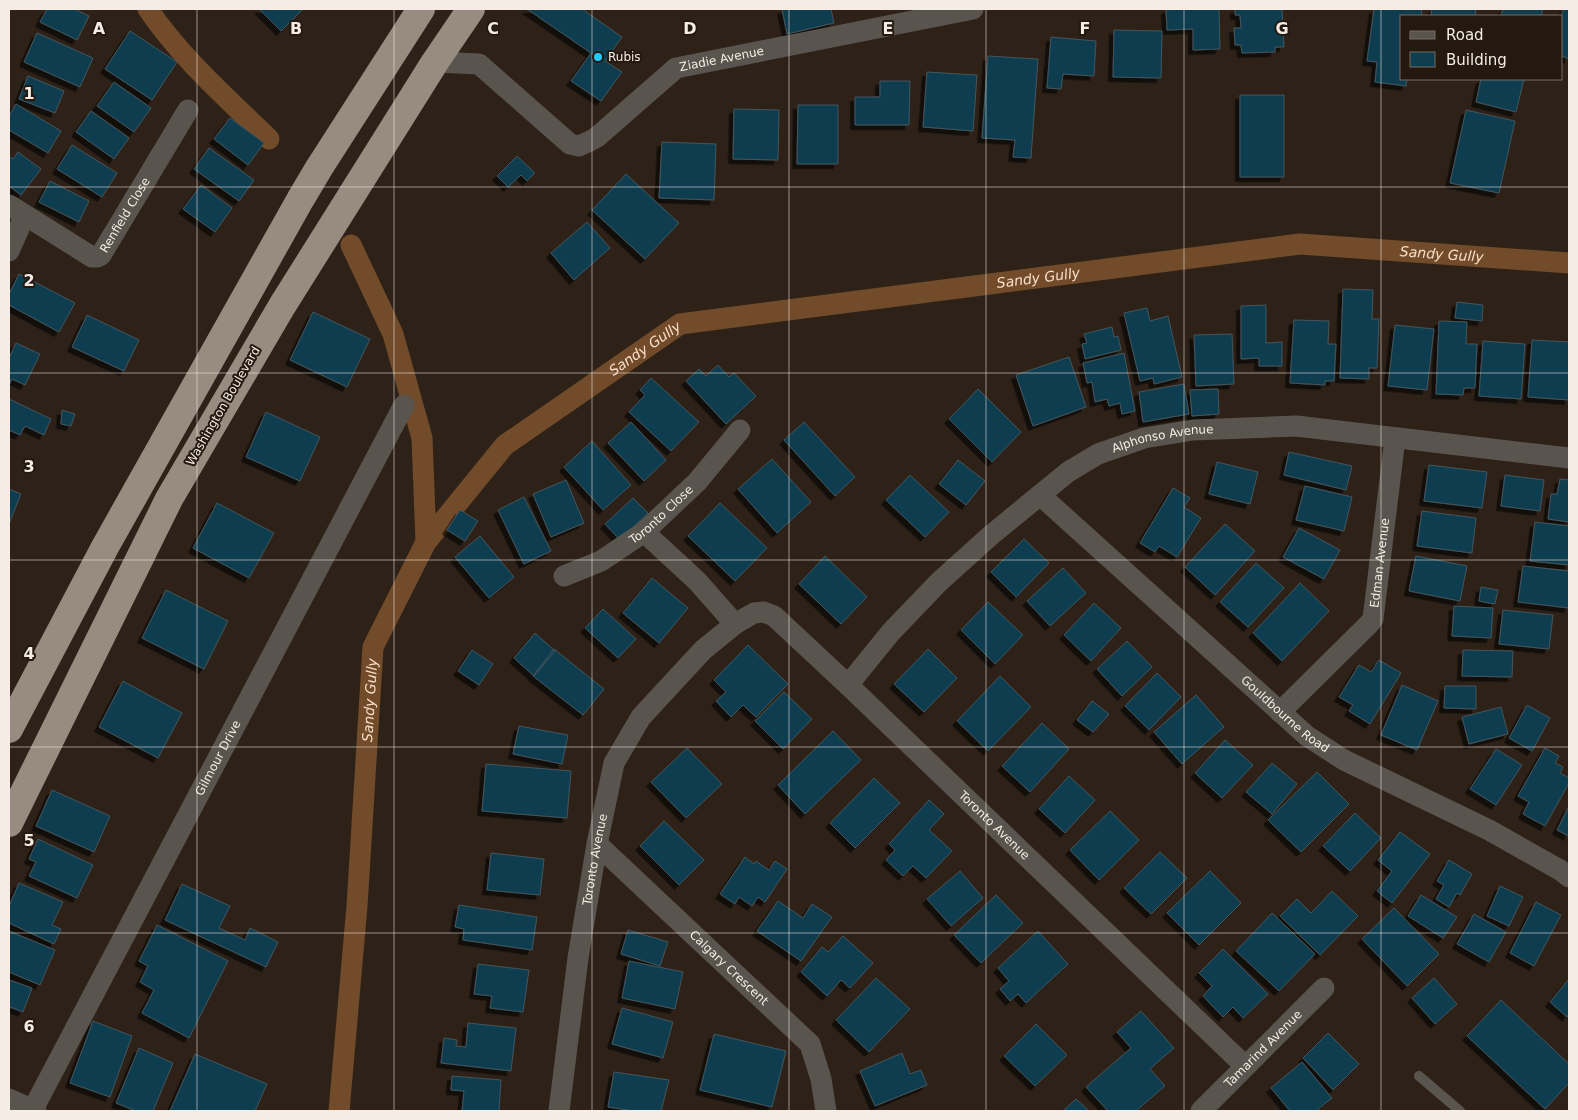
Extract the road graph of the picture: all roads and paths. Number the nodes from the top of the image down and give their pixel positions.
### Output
1 (422, 9) edge
2 (471, 9) edge
3 (973, 9) edge
4 (435, 62) junction
5 (188, 110) dead end
6 (17, 210) edge
7 (9, 250) edge
8 (404, 404) dead end
9 (740, 430) dead end
10 (1395, 438) junction
11 (1569, 458) edge
12 (1040, 495) junction
13 (644, 532) junction
14 (564, 576) dead end
15 (735, 624) junction
16 (848, 685) junction
17 (1280, 712) junction
18 (9, 729) edge
19 (9, 823) edge
20 (597, 844) junction
21 (1569, 877) edge
22 (1324, 988) dead end
23 (1245, 1066) junction
24 (1419, 1076) dead end
25 (9, 1099) edge
26 (33, 1111) edge
27 (559, 1111) edge
28 (826, 1111) edge
29 (1201, 1111) edge
30 (1460, 1111) edge

1 - 18 highway
2 - 4 highway, Washington Boulevard
3 - 4 street, Ziadie Avenue
4 - 19 highway, Washington Boulevard
5 - 6 street, Renfield Close
6 - 7 street
8 - 26 street, Gilmour Drive
9 - 13 street, Toronto Close
10 - 11 street, Alphonso Avenue
10 - 12 street, Alphonso Avenue
10 - 17 street, Edman Avenue
12 - 16 street, Alphonso Avenue
12 - 17 street, Gouldbourne Road
13 - 14 street, Toronto Close
13 - 15 street
15 - 16 street, Toronto Avenue
15 - 20 street, Toronto Avenue
16 - 23 street, Toronto Avenue
17 - 21 street, Gouldbourne Road
20 - 27 street, Toronto Avenue
20 - 28 street, Calgary Crescent
22 - 23 street, Tamarind Avenue
23 - 29 street, Tamarind Avenue
24 - 30 lane
25 - 26 street

